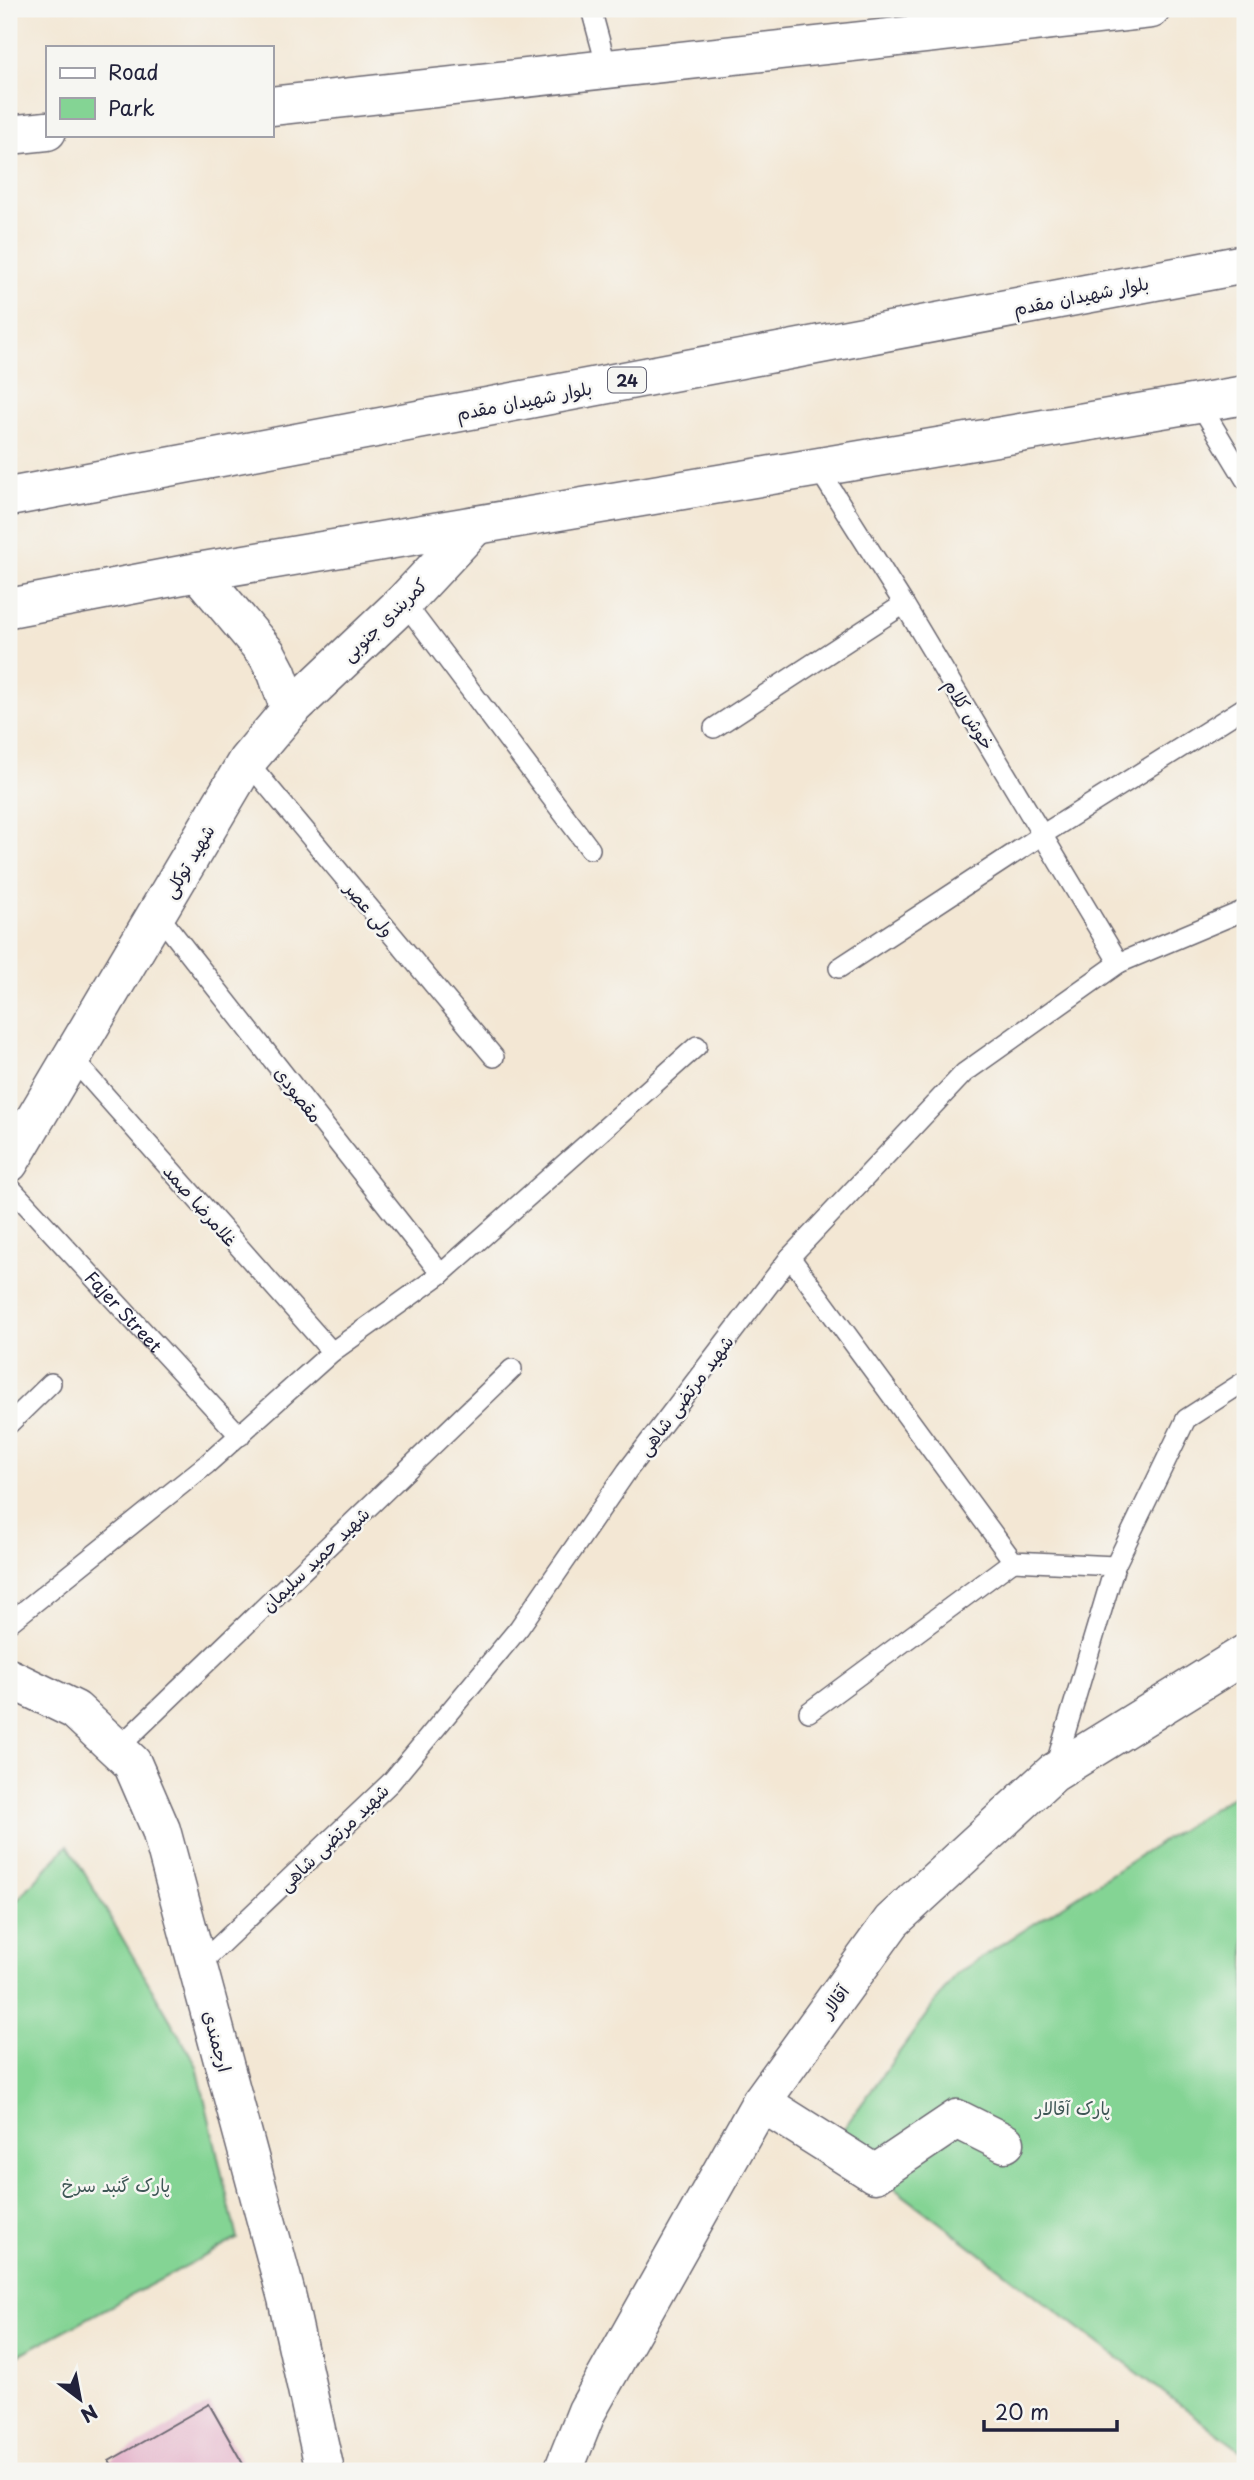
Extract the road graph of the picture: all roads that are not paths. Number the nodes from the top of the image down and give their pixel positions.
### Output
1 (591, 9) edge
2 (1151, 9) edge
3 (1001, 17) edge
4 (607, 68) junction
5 (273, 106) edge
6 (46, 131) edge
7 (9, 135) edge
8 (1245, 264) edge
9 (1245, 395) edge
10 (1199, 403) junction
11 (818, 468) junction
12 (1245, 479) edge
13 (9, 497) edge
14 (476, 525) junction
15 (198, 572) junction
16 (404, 602) junction
17 (904, 604) junction
18 (9, 608) edge
19 (1245, 707) edge
20 (290, 710) junction
21 (715, 728) dead end
22 (247, 761) junction
23 (1042, 835) junction
24 (590, 849) dead end
25 (1245, 910) edge
26 (157, 913) junction
27 (1119, 963) junction
28 (839, 968) dead end
29 (697, 1046) dead end
30 (71, 1057) junction
31 (494, 1057) dead end
32 (9, 1163) edge
33 (9, 1186) edge
34 (790, 1257) junction
35 (442, 1275) junction
36 (332, 1352) junction
37 (512, 1369) dead end
38 (1245, 1381) edge
39 (51, 1383) dead end
40 (9, 1424) edge
41 (240, 1436) junction
42 (1013, 1561) junction
43 (1115, 1566) junction
44 (9, 1623) edge
45 (1245, 1654) edge
46 (9, 1678) edge
47 (809, 1712) dead end
48 (117, 1749) junction
49 (1053, 1773) junction
50 (198, 1966) junction
51 (761, 2102) junction
52 (1004, 2143) dead end
53 (325, 2471) edge
54 (563, 2471) edge

1 - 4 lane
2 - 3 street
3 - 4 street
4 - 5 street
6 - 7 street
8 - 13 street, بلوار شهیدان مقدم / 24
9 - 10 street
10 - 11 street
10 - 12 lane
11 - 14 street
11 - 17 lane, خوش کلام
14 - 15 street
14 - 16 street, کمربندی جنوبی
15 - 18 street
15 - 20 street
16 - 20 street, کمربندی جنوبی
16 - 24 lane
17 - 21 lane
17 - 23 lane, خوش کلام
19 - 23 lane
20 - 22 street, شهید توکلی
22 - 26 street, شهید توکلی
22 - 31 lane, ولی عصر
23 - 27 lane, خوش کلام
23 - 28 lane
25 - 27 lane, شهید مرتضی شاهی
26 - 30 street, شهید توکلی
26 - 35 lane, مقصودی
27 - 34 lane, شهید مرتضی شاهی
29 - 35 lane
30 - 32 street, شهید توکلی
30 - 36 lane, غلامرضا صمد
33 - 41 lane, Fajer Street
34 - 42 lane
34 - 50 lane, شهید مرتضی شاهی
35 - 36 lane
36 - 41 lane
37 - 48 lane, شهید حمید سلیمان
38 - 43 lane
39 - 40 lane
41 - 44 lane
42 - 43 lane
42 - 47 lane
43 - 49 lane
45 - 49 street, آقالار
46 - 48 street, ارجمندی
48 - 50 street, ارجمندی
49 - 51 street, آقالار
50 - 53 street, ارجمندی
51 - 52 street
51 - 54 street, آقالار

